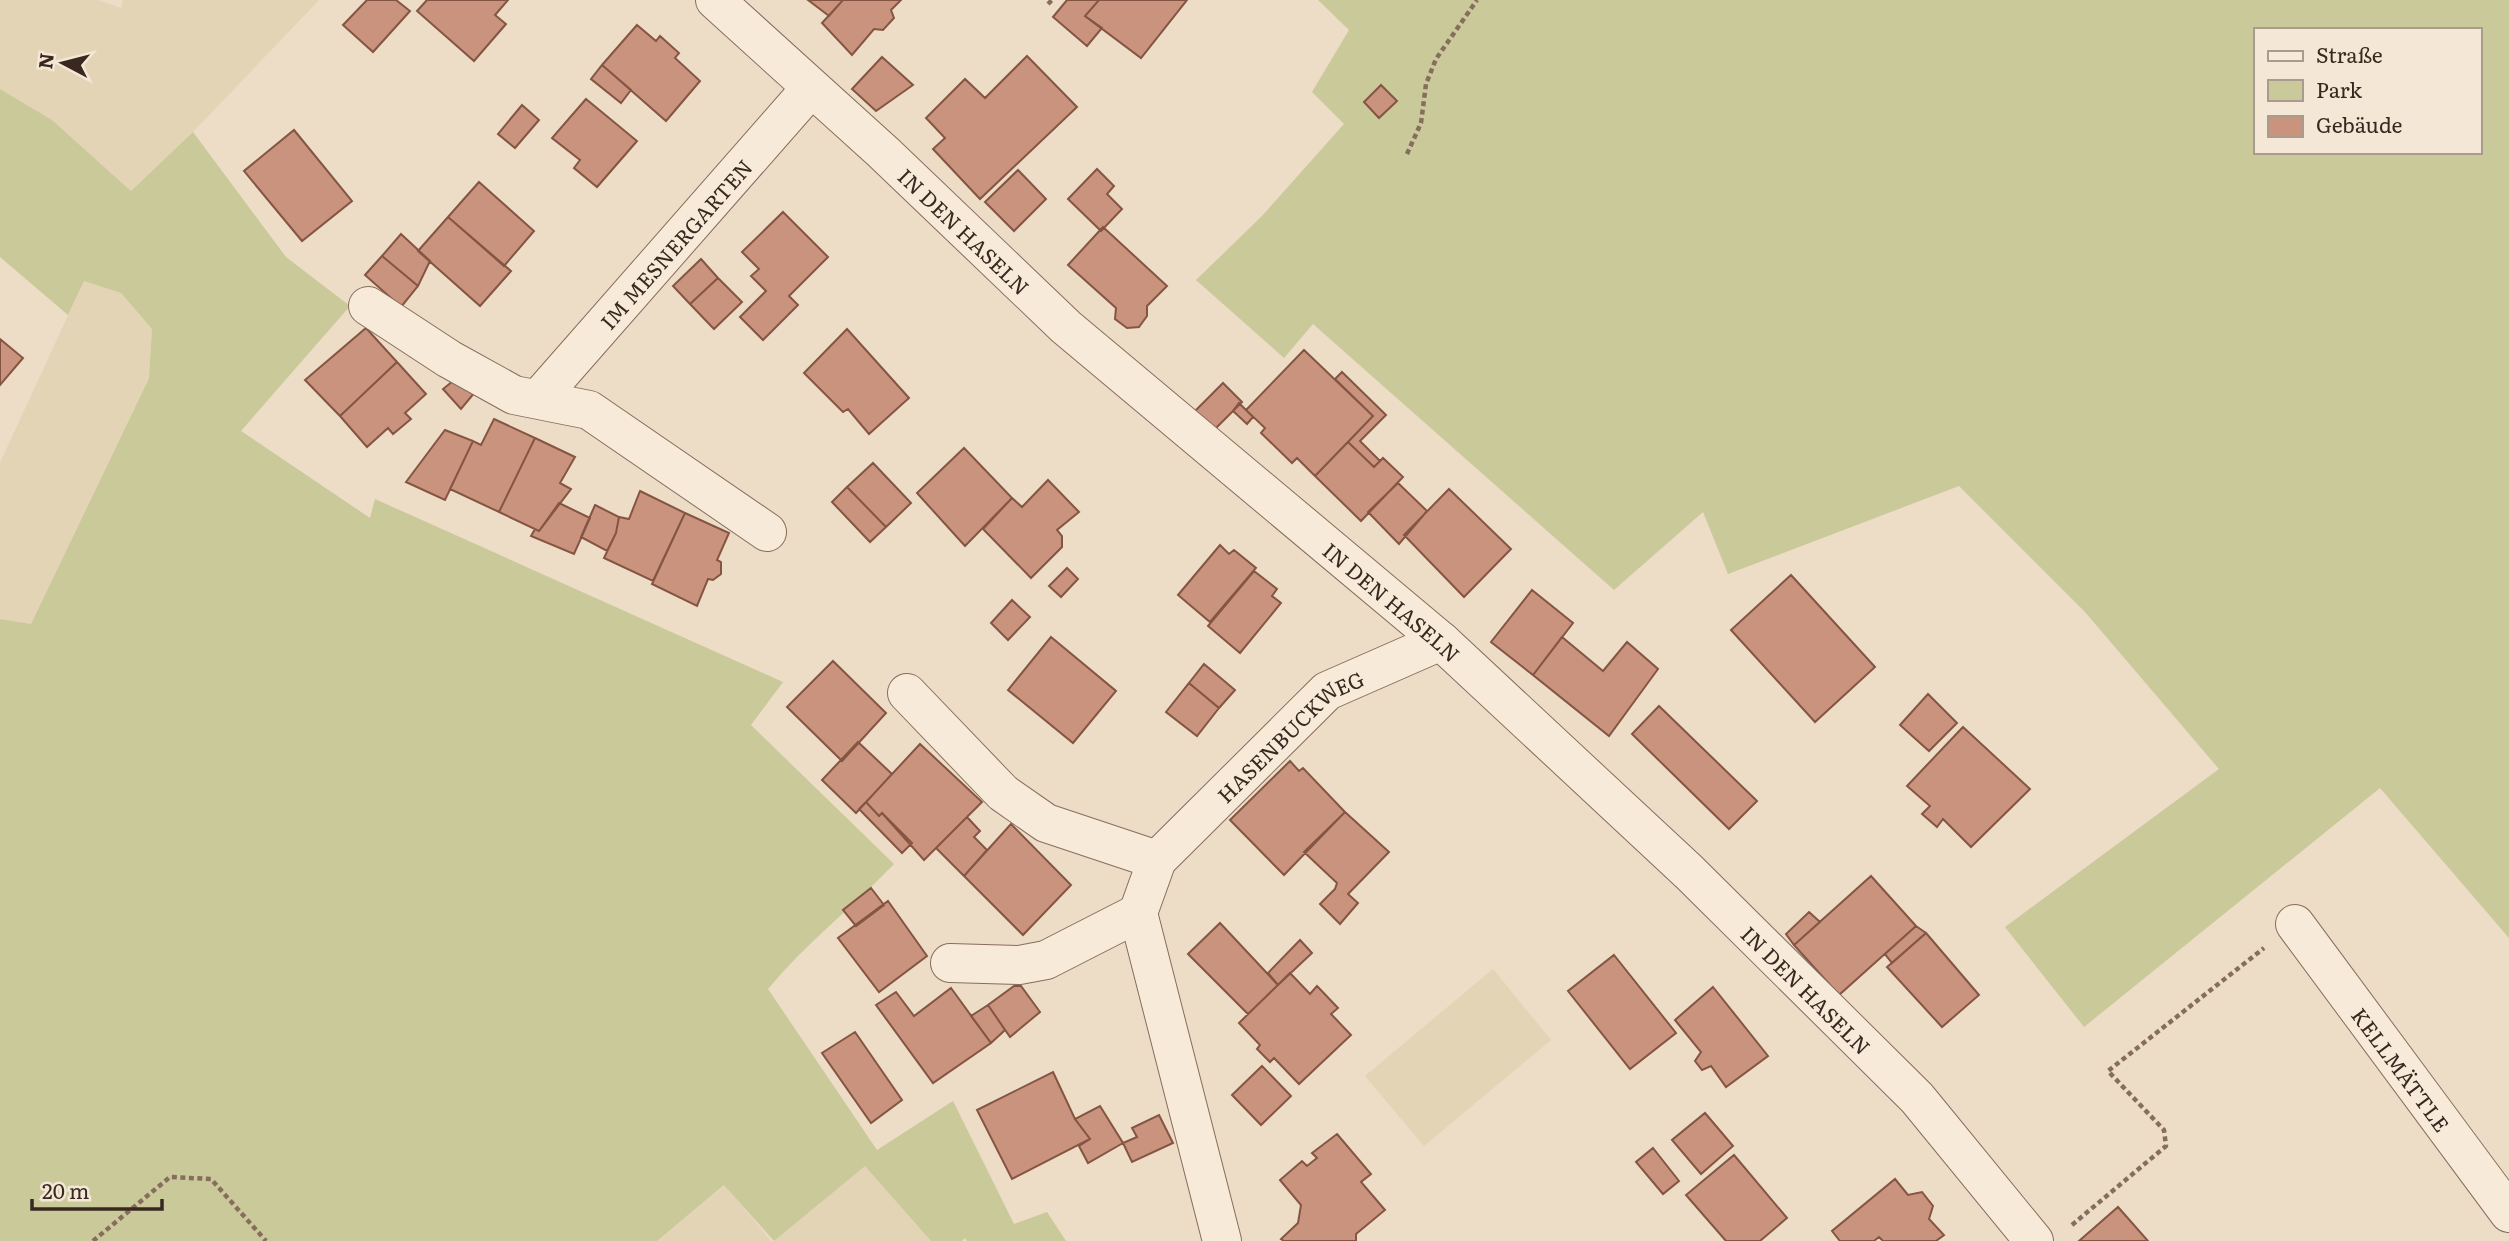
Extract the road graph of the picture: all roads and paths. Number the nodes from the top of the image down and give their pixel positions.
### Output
1 (715, 0) edge
2 (1477, 0) edge
3 (811, 88) junction
4 (1407, 154) dead end
5 (368, 306) dead end
6 (539, 398) junction
7 (767, 532) dead end
8 (1441, 641) junction
9 (907, 693) dead end
10 (1157, 860) junction
11 (1138, 913) junction
12 (2295, 924) joint
13 (950, 962) dead end
14 (2509, 1213) edge
15 (2048, 1237) edge
16 (93, 1241) edge
17 (266, 1241) edge
18 (1222, 1241) edge

1 - 3 street, IN DEN HASELN
2 - 4 path
3 - 6 street, IM MESNERGARTEN
3 - 8 street, IN DEN HASELN
5 - 6 street
6 - 7 street
8 - 10 street, HASENBUCKWEG
8 - 15 street, IN DEN HASELN
9 - 10 street
10 - 11 street, HASENBUCKWEG
11 - 13 street
11 - 18 street
12 - 14 street, KELLMÄTTLE
12 - 15 path
16 - 17 path

